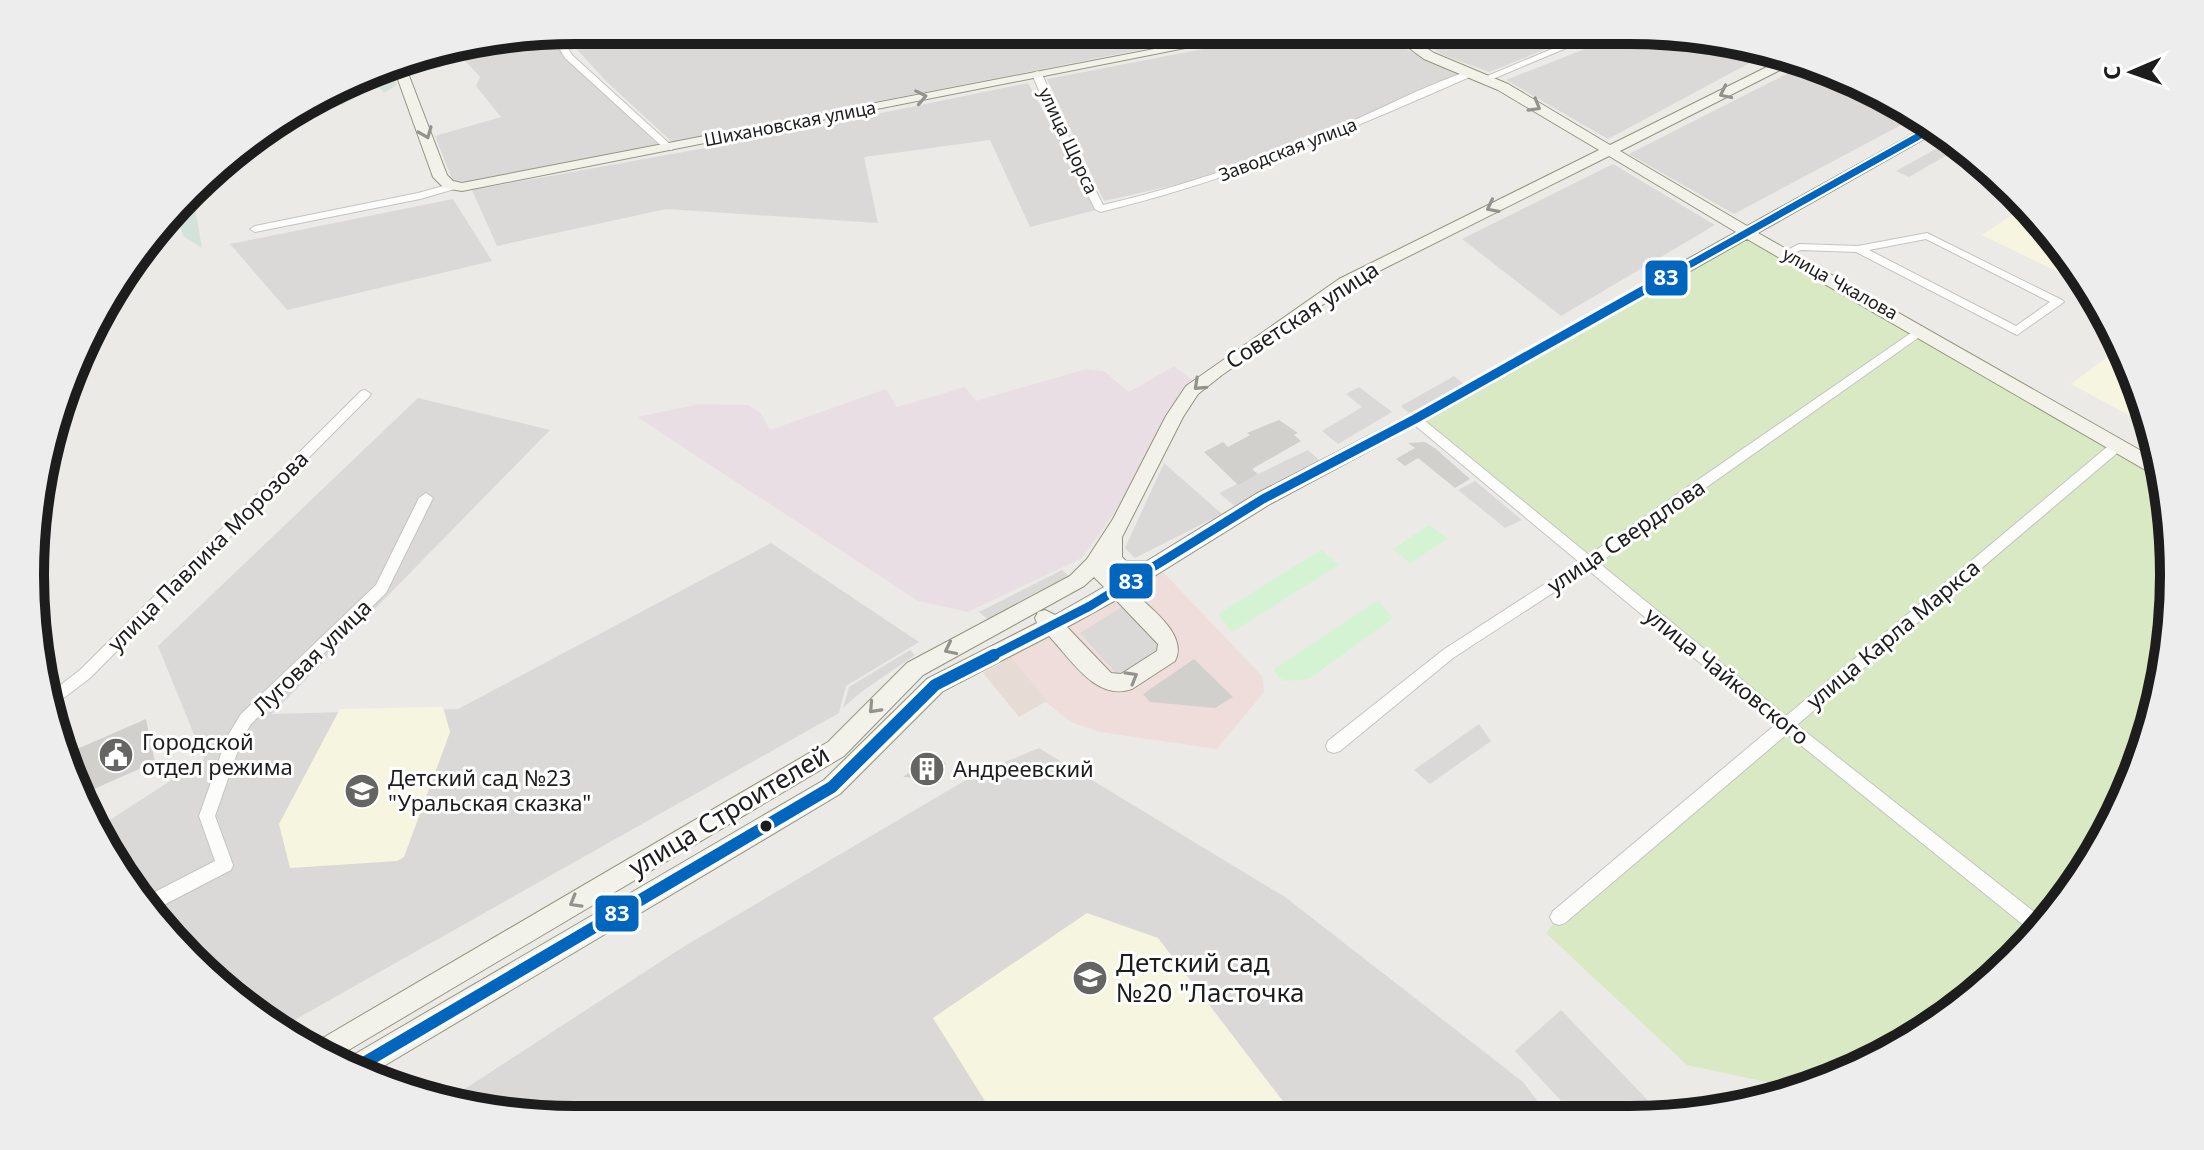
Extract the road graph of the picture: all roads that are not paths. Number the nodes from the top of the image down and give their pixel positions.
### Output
1 (561, 44) edge
2 (1165, 44) edge
3 (1411, 44) edge
4 (1567, 44) edge
5 (1779, 66) edge
6 (402, 73) edge
7 (1037, 74) junction
8 (1478, 76) junction
9 (1924, 133) edge
10 (669, 148) junction
11 (1609, 151) junction
12 (454, 186) junction
13 (1100, 209) joint
14 (255, 229) dead end
15 (1748, 233) junction
16 (1858, 249) junction
17 (1785, 254) junction
18 (1921, 330) junction
19 (365, 394) dead end
20 (1415, 419) junction
21 (2118, 445) junction
22 (2148, 462) edge
23 (426, 498) dead end
24 (1112, 537) junction
25 (1588, 563) junction
26 (1094, 564) junction
27 (1150, 569) junction
28 (1120, 587) junction
29 (1035, 606) junction
30 (1053, 626) junction
31 (987, 631) joint
32 (914, 670) junction
33 (934, 687) junction
34 (58, 695) edge
35 (1785, 724) junction
36 (844, 740) junction
37 (1334, 746) dead end
38 (862, 759) junction
39 (810, 764) junction
40 (827, 790) junction
41 (156, 900) edge
42 (1559, 917) dead end
43 (2032, 921) edge
44 (331, 1046) edge
45 (365, 1063) edge

1 - 10 street
2 - 7 main road, Шихановская улица
3 - 8 main road, улица Чкалова
4 - 8 street, Заводская улица
5 -> 11 main road, Советская улица
6 -> 12 main road
10 -> 7 main road, Шихановская улица
7 - 13 street, улица Щорса
8 -> 11 main road, улица Чкалова
8 - 13 street, Заводская улица
9 - 15 main road, улица Строителей
10 - 12 main road, Шихановская улица
11 - 15 main road, улица Чкалова
11 -> 24 main road, Советская улица
12 - 14 street
15 - 17 main road, улица Чкалова
15 - 20 main road, улица Строителей
16 - 16 street
16 - 17 street
17 - 18 main road, улица Чкалова
18 - 21 main road, улица Чкалова
18 - 25 street, улица Свердлова
19 - 34 street, улица Павлика Морозова
20 - 25 street, улица Чайковского
20 - 27 main road, улица Строителей
21 - 22 main road, улица Чкалова
21 - 35 street, улица Карла Маркса
23 - 41 street, Луговая улица
24 - 26 main road, Советская улица
24 - 27 main road
25 - 35 street, улица Чайковского
25 - 37 street, улица Свердлова
26 - 28 main road
26 - 29 main road, Советская улица
27 - 28 main road, улица Строителей
28 - 30 main road, улица Строителей
30 -> 28 main road
29 - 30 main road
29 - 31 main road, Советская улица
30 - 33 main road, улица Строителей
31 -> 32 main road, улица Строителей
32 - 33 main road
32 -> 36 main road, улица Строителей
33 - 38 main road, улица Строителей
35 - 42 street, улица Карла Маркса
35 - 43 street, улица Чайковского
36 - 38 main road
36 - 39 main road, улица Строителей
38 - 40 main road, улица Строителей
39 - 40 main road
39 -> 44 main road, улица Строителей
40 - 45 main road, улица Строителей

